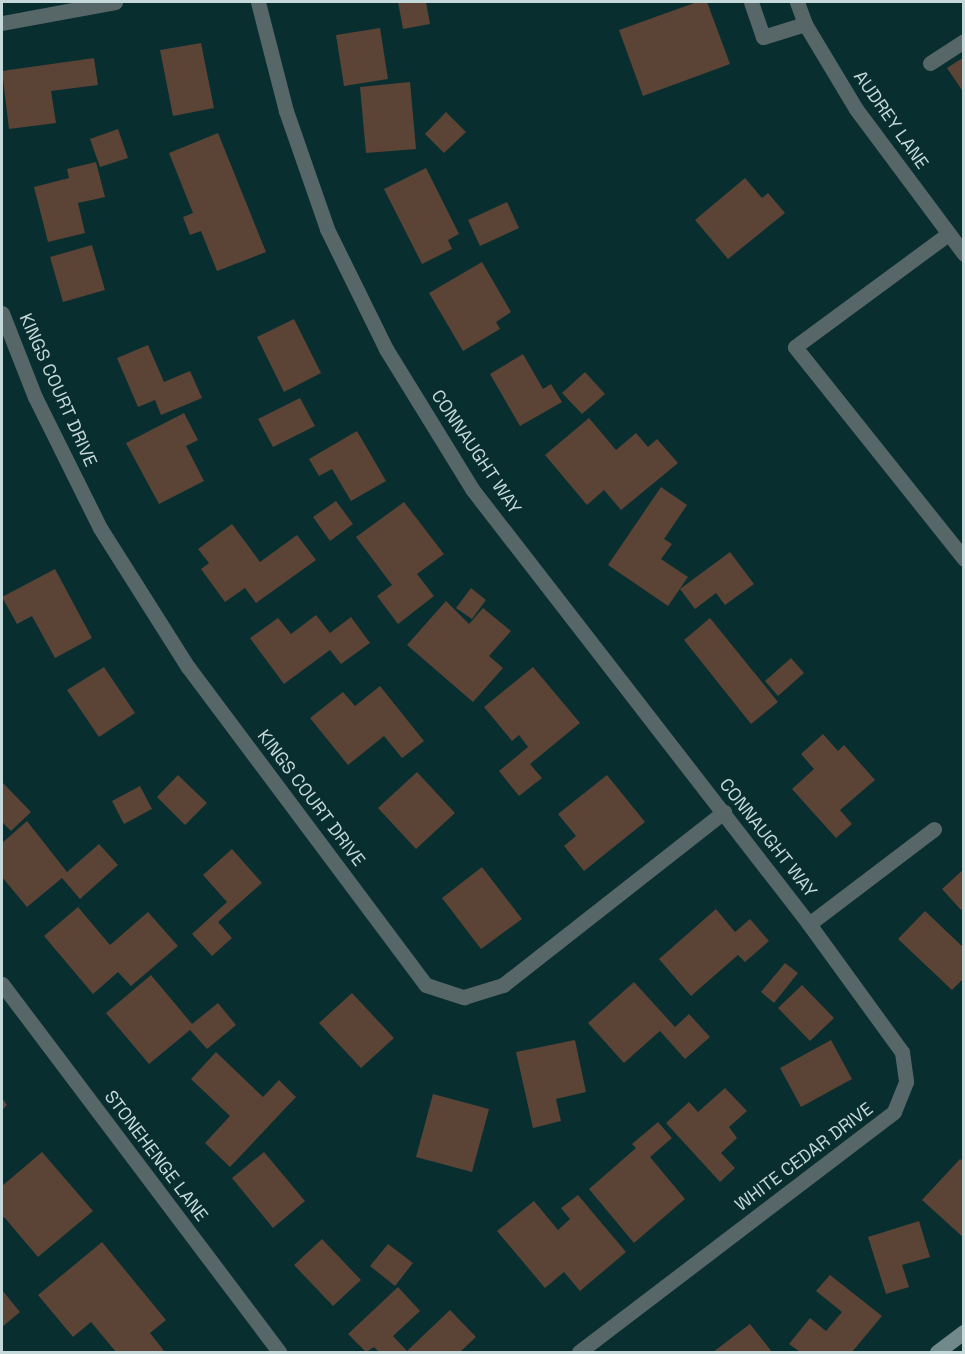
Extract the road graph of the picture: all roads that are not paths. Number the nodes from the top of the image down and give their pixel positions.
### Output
1 (115, 2) edge
2 (258, 2) edge
3 (751, 2) edge
4 (797, 2) edge
5 (2, 23) edge
6 (805, 24) junction
7 (963, 40) edge
8 (930, 63) dead end
9 (948, 234) junction
10 (963, 254) edge
11 (2, 313) edge
12 (963, 559) edge
13 (724, 812) junction
14 (934, 830) dead end
15 (809, 924) junction
16 (2, 984) edge
17 (963, 1332) edge
18 (279, 1353) edge
19 (579, 1353) edge
20 (937, 1353) edge

1 - 5 street
2 - 13 street, CONNAUGHT WAY
3 - 6 street
4 - 6 street, AUDREY LANE
6 - 9 street, AUDREY LANE
7 - 8 street
9 - 10 street, AUDREY LANE
9 - 12 street
11 - 13 street, KINGS COURT DRIVE
13 - 15 street, CONNAUGHT WAY
14 - 15 street
15 - 19 street, WHITE CEDAR DRIVE
16 - 18 street, STONEHENGE LANE
17 - 20 main road

